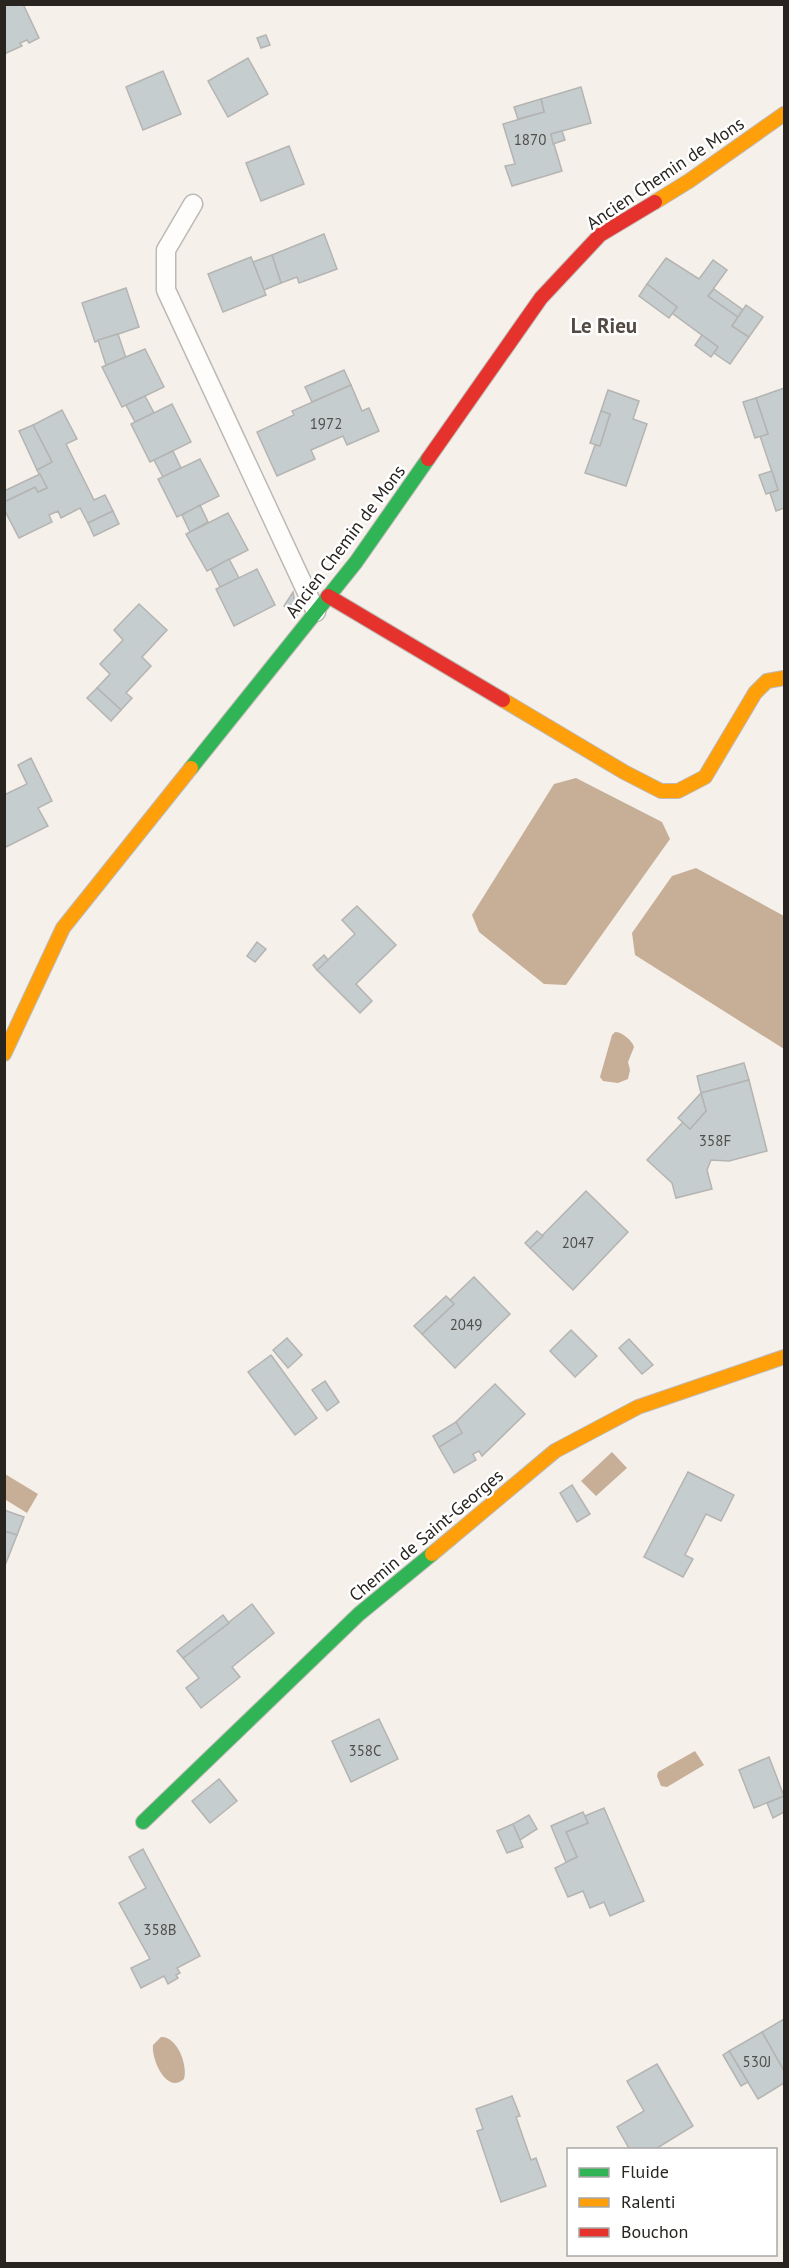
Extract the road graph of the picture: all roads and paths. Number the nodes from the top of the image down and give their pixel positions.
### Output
1 (784, 114) edge
2 (193, 204) dead end
3 (328, 596) junction
4 (316, 612) junction
5 (784, 678) edge
6 (4, 1054) edge
7 (784, 1357) edge
8 (143, 1822) dead end

1 - 3 street, Ancien Chemin de Mons
2 - 4 lane
3 - 4 street, Ancien Chemin de Mons
3 - 5 street
4 - 6 street, Ancien Chemin de Mons
7 - 8 street, Chemin de Saint-Georges

